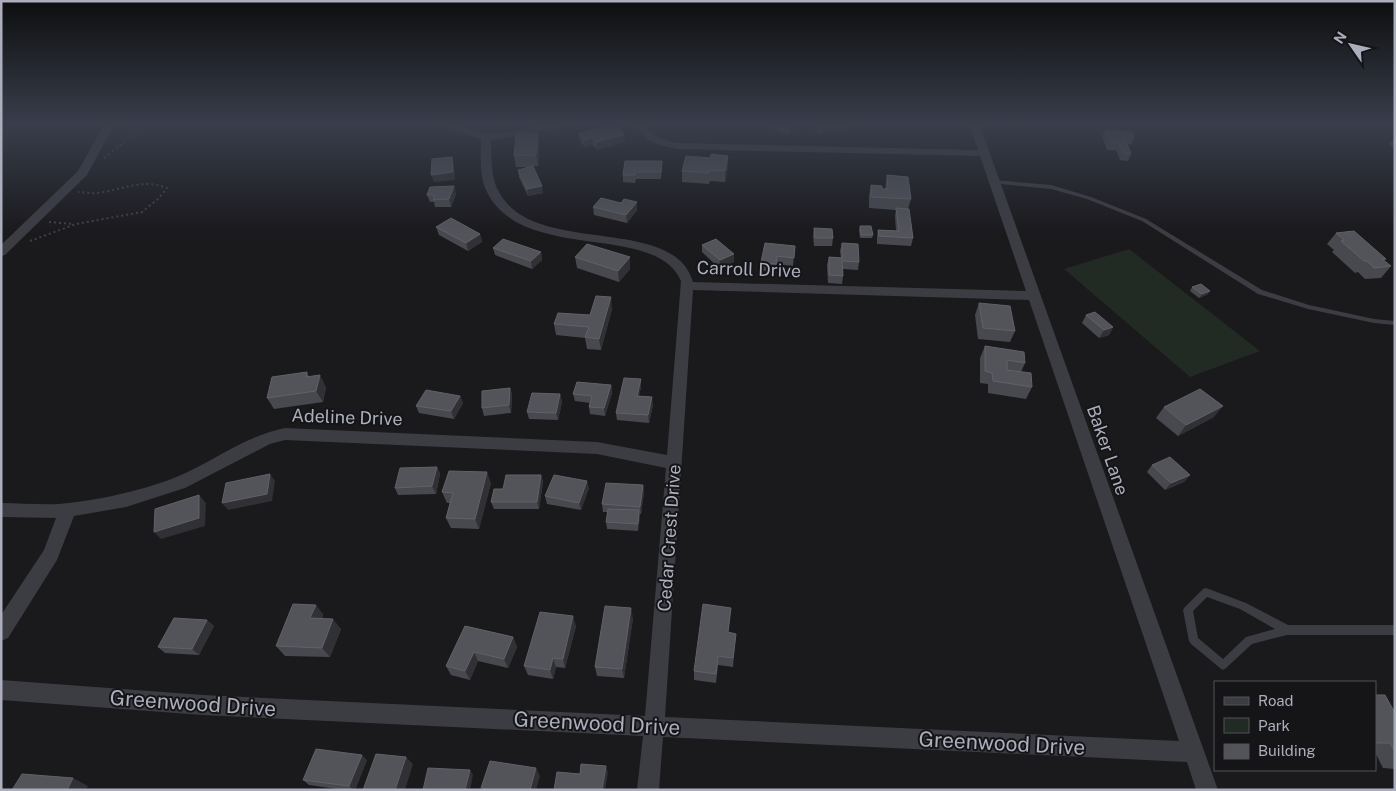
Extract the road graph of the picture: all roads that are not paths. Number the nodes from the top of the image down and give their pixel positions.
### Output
1 (90, 160) edge
2 (489, 160) edge
3 (986, 160) edge
4 (994, 182) junction
5 (1, 252) edge
6 (687, 286) junction
7 (1034, 296) junction
8 (1395, 323) edge
9 (674, 463) junction
10 (1, 510) edge
11 (68, 510) junction
12 (1287, 630) junction
13 (1395, 630) edge
14 (1, 632) edge
15 (1, 690) edge
16 (654, 726) junction
17 (1194, 752) junction
18 (648, 790) edge
19 (1207, 790) edge

1 - 5 street
2 - 6 street, Carroll Drive
3 - 4 street, Baker Lane
4 - 7 street, Baker Lane
4 - 8 lane
6 - 7 street, Carroll Drive
6 - 9 street, Cedar Crest Drive
7 - 17 street, Baker Lane
9 - 11 street, Adeline Drive
9 - 16 street, Cedar Crest Drive
10 - 11 street, Adeline Drive
11 - 14 street
12 - 12 lane
12 - 13 lane
15 - 16 street, Greenwood Drive
16 - 17 street, Greenwood Drive
16 - 18 street, Cedar Crest Drive
17 - 19 street, Baker Lane

